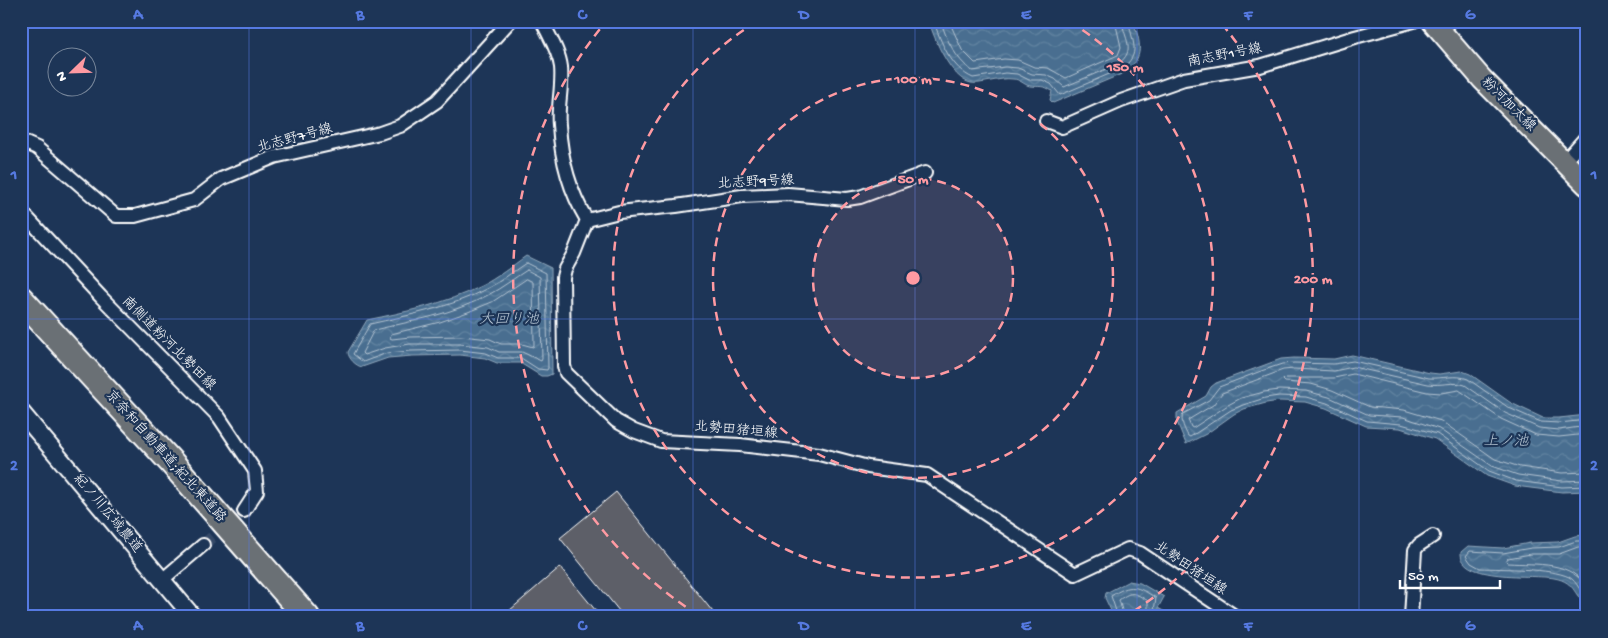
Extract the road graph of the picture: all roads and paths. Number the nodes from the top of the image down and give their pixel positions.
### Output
1 (510, 21) edge
2 (542, 21) edge
3 (1414, 21) edge
4 (1432, 21) edge
5 (1046, 121) dead end
6 (1587, 136) edge
7 (21, 142) edge
8 (1564, 162) junction
9 (925, 173) dead end
10 (1587, 185) edge
11 (21, 211) edge
12 (587, 220) junction
13 (21, 299) edge
14 (21, 412) edge
15 (244, 511) tunnel mouth
16 (1433, 536) dead end
17 (203, 545) tunnel mouth
18 (162, 580) junction
19 (193, 617) edge
20 (307, 617) edge
21 (1236, 617) edge
22 (1412, 617) edge

1 - 7 street, 北志野7号線
2 - 12 street
3 - 5 street, 南志野1号線
4 - 8 main road, 粉河加太線
6 - 8 street
8 - 10 main road, 粉河加太線
9 - 12 street, 北志野9号線
11 - 15 street, 南側道粉河北勢田線
12 - 21 street, 北勢田猪垣線
13 - 20 highway, 京奈和自動車道;紀北東道路
14 - 18 street, 紀ノ川広域農道
16 - 22 street
17 - 18 street
18 - 19 street, 紀ノ川広域農道

